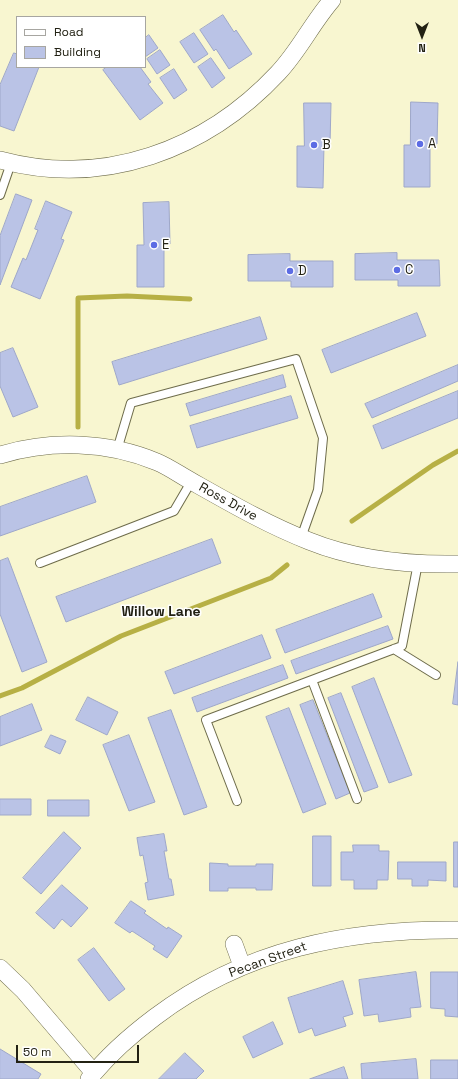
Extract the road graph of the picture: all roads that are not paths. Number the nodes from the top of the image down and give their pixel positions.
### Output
1 (332, 0) edge
2 (6, 161) edge
3 (0, 195) edge
4 (117, 450) junction
5 (0, 456) edge
6 (191, 482) junction
7 (301, 538) junction
8 (40, 563) dead end
9 (418, 563) junction
10 (458, 564) edge
11 (394, 649) junction
12 (436, 675) dead end
13 (312, 680) junction
14 (356, 799) dead end
15 (237, 800) dead end
16 (458, 930) edge
17 (234, 944) dead end
18 (242, 966) junction
19 (0, 968) edge
20 (92, 1076) edge

1 - 2 street
2 - 3 lane
4 - 5 street, Ross Drive
4 - 6 street, Ross Drive
4 - 7 lane
6 - 7 street, Ross Drive
6 - 8 lane
7 - 9 street, Ross Drive
9 - 10 street, Ross Drive
9 - 11 lane
11 - 12 lane
11 - 13 lane
13 - 14 lane
13 - 15 lane
16 - 18 street, Pecan Street
17 - 18 street
18 - 20 street, Pecan Street
19 - 20 street

